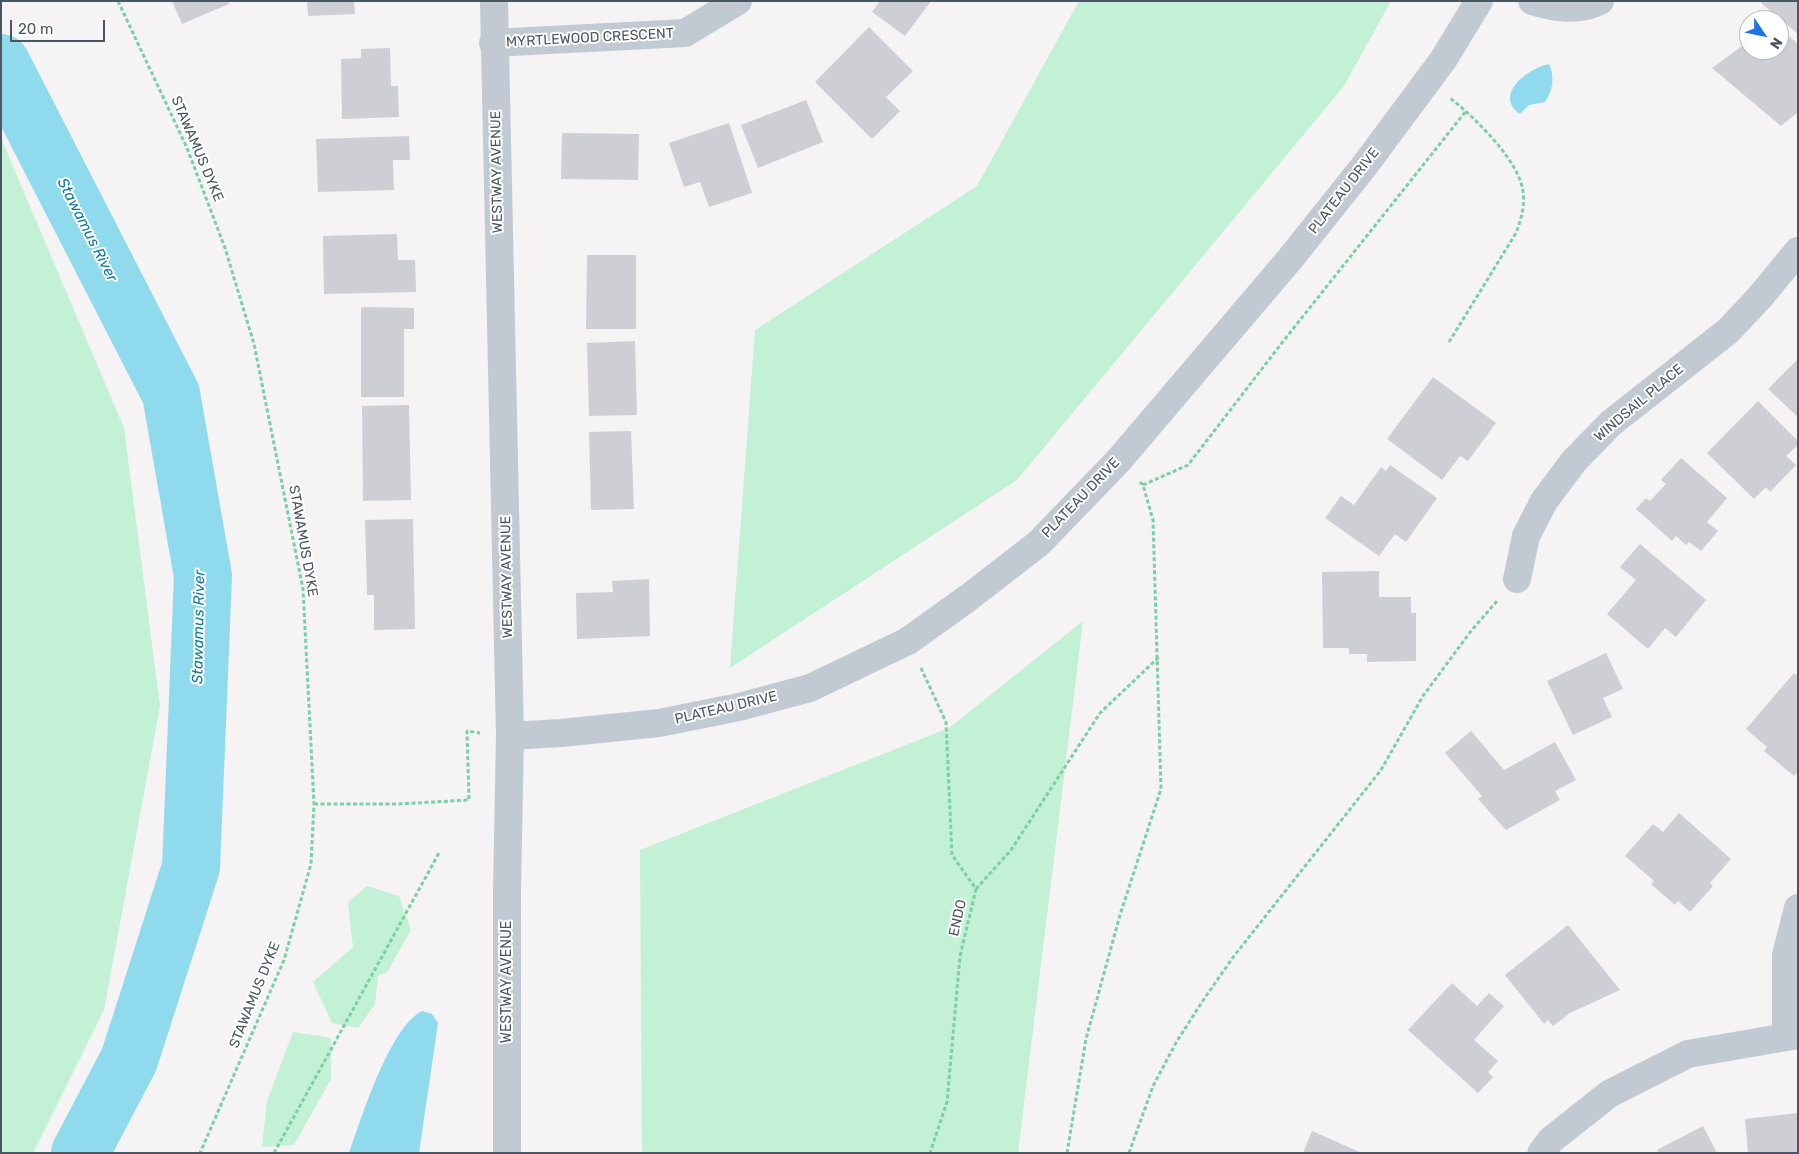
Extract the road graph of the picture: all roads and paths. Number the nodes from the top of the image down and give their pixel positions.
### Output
1 (118, 1) edge
2 (494, 1) edge
3 (738, 1) edge
4 (1479, 1) edge
5 (1532, 1) edge
6 (1600, 1) edge
7 (493, 43) junction
8 (1428, 81) junction
9 (1466, 111) junction
10 (1798, 251) edge
11 (1449, 342) dead end
12 (1119, 460) junction
13 (1143, 486) junction
14 (1517, 579) joint
15 (908, 640) junction
16 (1159, 657) junction
17 (510, 736) junction
18 (314, 804) junction
19 (440, 853) dead end
20 (976, 889) junction
21 (1798, 908) edge
22 (1792, 1036) edge
23 (200, 1153) edge
24 (274, 1153) edge
25 (507, 1153) edge
26 (930, 1153) edge
27 (1067, 1153) edge
28 (1130, 1153) edge
29 (1541, 1153) edge

1 - 18 path, STAWAMUS DYKE
2 - 7 street, WESTWAY AVENUE
3 - 7 street, MYRTLEWOOD CRESCENT
4 - 8 street, PLATEAU DRIVE
5 - 6 street
7 - 17 street, WESTWAY AVENUE
8 - 9 path
8 - 12 street, PLATEAU DRIVE
9 - 11 path
9 - 13 path
10 - 14 street, WINDSAIL PLACE
12 - 13 path
12 - 15 street, PLATEAU DRIVE
13 - 16 path
14 - 28 path
15 - 17 street, PLATEAU DRIVE
15 - 20 path, ENDO
16 - 20 path
16 - 27 path
17 - 18 path
17 - 25 street, WESTWAY AVENUE
18 - 23 path, STAWAMUS DYKE
19 - 24 path
20 - 26 path, ENDO
21 - 22 street
22 - 29 street

